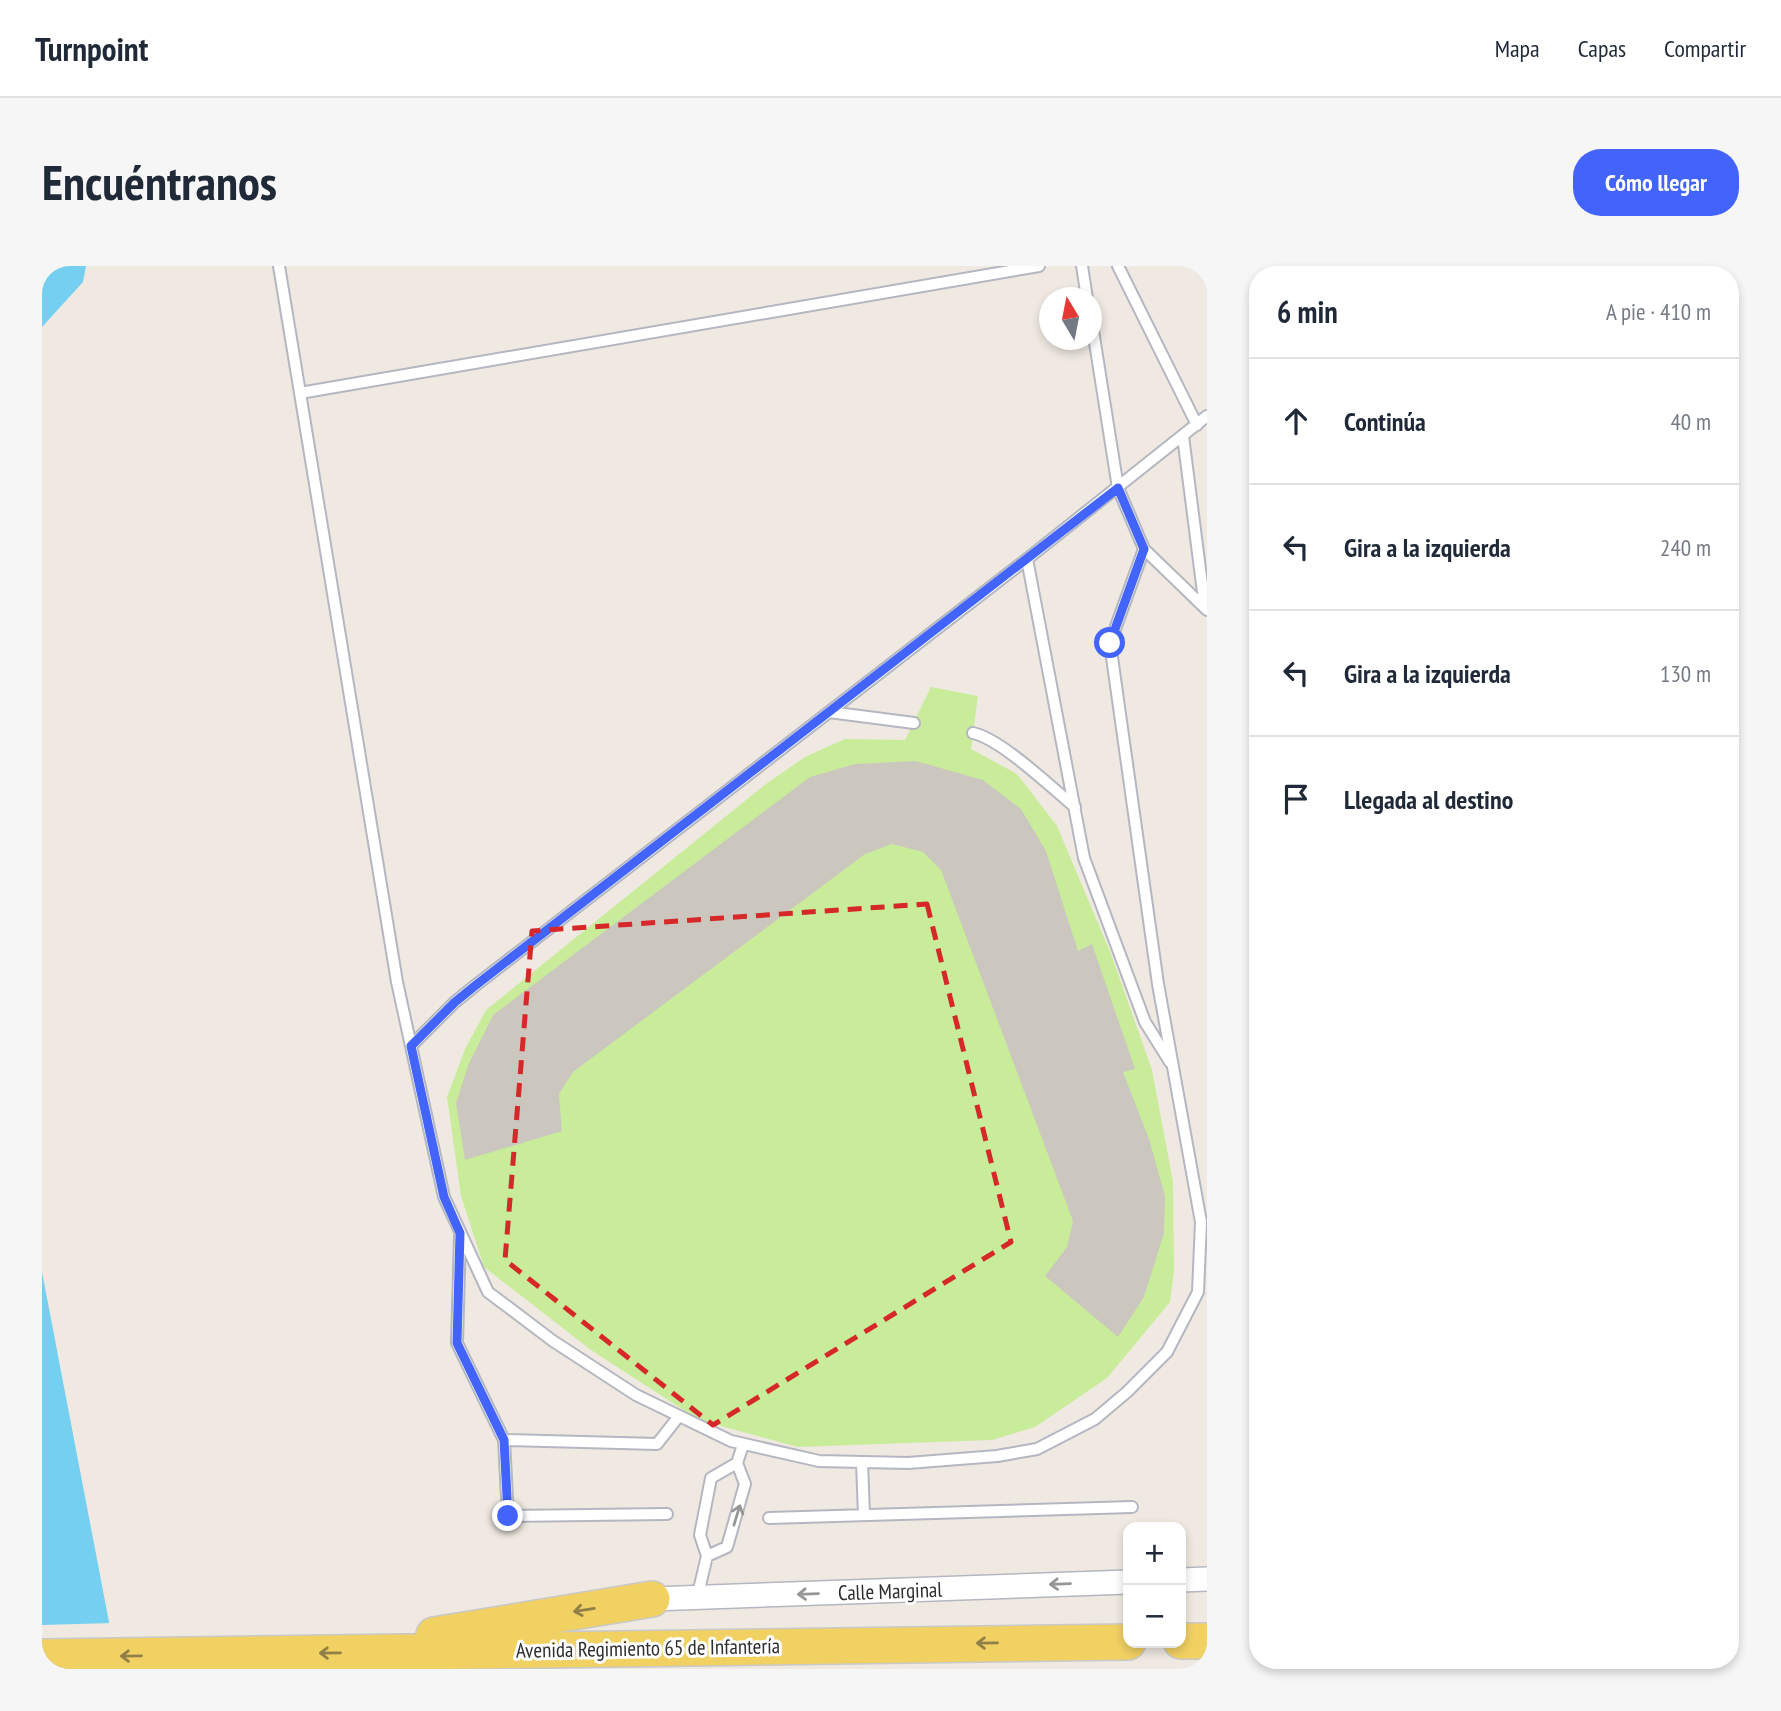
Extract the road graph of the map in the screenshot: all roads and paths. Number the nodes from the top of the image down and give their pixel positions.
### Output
1 (279, 266) edge
2 (1040, 266) edge
3 (1082, 266) edge
4 (1118, 266) edge
5 (1085, 287) edge
6 (1095, 350) edge
7 (300, 393) junction
8 (1207, 416) edge
9 (1197, 425) junction
10 (1183, 436) junction
11 (1118, 488) junction
12 (1144, 549) junction
13 (1027, 559) junction
14 (1206, 609) edge
15 (829, 712) junction
16 (914, 723) dead end
17 (973, 733) dead end
18 (1075, 807) junction
19 (411, 1046) junction
20 (1173, 1067) junction
21 (1200, 1222) junction
22 (460, 1233) junction
23 (1207, 1254) edge
24 (679, 1416) junction
25 (504, 1440) junction
26 (743, 1445) junction
27 (862, 1462) junction
28 (737, 1463) junction
29 (1132, 1507) dead end
30 (667, 1514) dead end
31 (864, 1515) junction
32 (769, 1518) dead end
33 (707, 1556) junction
34 (1206, 1579) edge
35 (1186, 1580) edge
36 (1123, 1582) edge
37 (697, 1598) junction
38 (652, 1599) joint
39 (1186, 1641) edge
40 (1207, 1641) edge
41 (1123, 1642) edge
42 (378, 1653) junction
43 (42, 1657) edge

1 - 7 lane
2 - 7 lane
3 - 5 lane
4 - 9 lane
6 - 11 lane
7 - 19 lane
8 - 9 lane
9 - 10 lane
10 - 11 lane
10 - 14 lane
11 - 12 lane
11 - 13 lane
12 - 14 lane
12 - 20 lane
13 - 15 lane
13 - 18 lane
15 - 16 lane
15 - 19 lane
17 - 18 lane
18 - 20 lane
19 - 22 lane
20 - 21 lane
21 - 23 lane
21 - 27 lane
22 - 24 lane
22 - 25 lane
24 - 25 lane
24 - 26 lane
25 - 30 lane
26 - 27 lane
26 - 28 lane
27 - 31 lane
33 -> 28 lane
28 - 33 lane
29 - 31 lane
31 - 32 lane
33 - 37 lane
34 - 35 street
36 -> 37 street, Calle Marginal
37 - 38 street, Calle Marginal
38 -> 42 main road
39 - 40 main road
41 -> 42 main road, Avenida Regimiento 65 de Infantería
42 -> 43 main road, Avenida Regimiento 65 de Infantería

